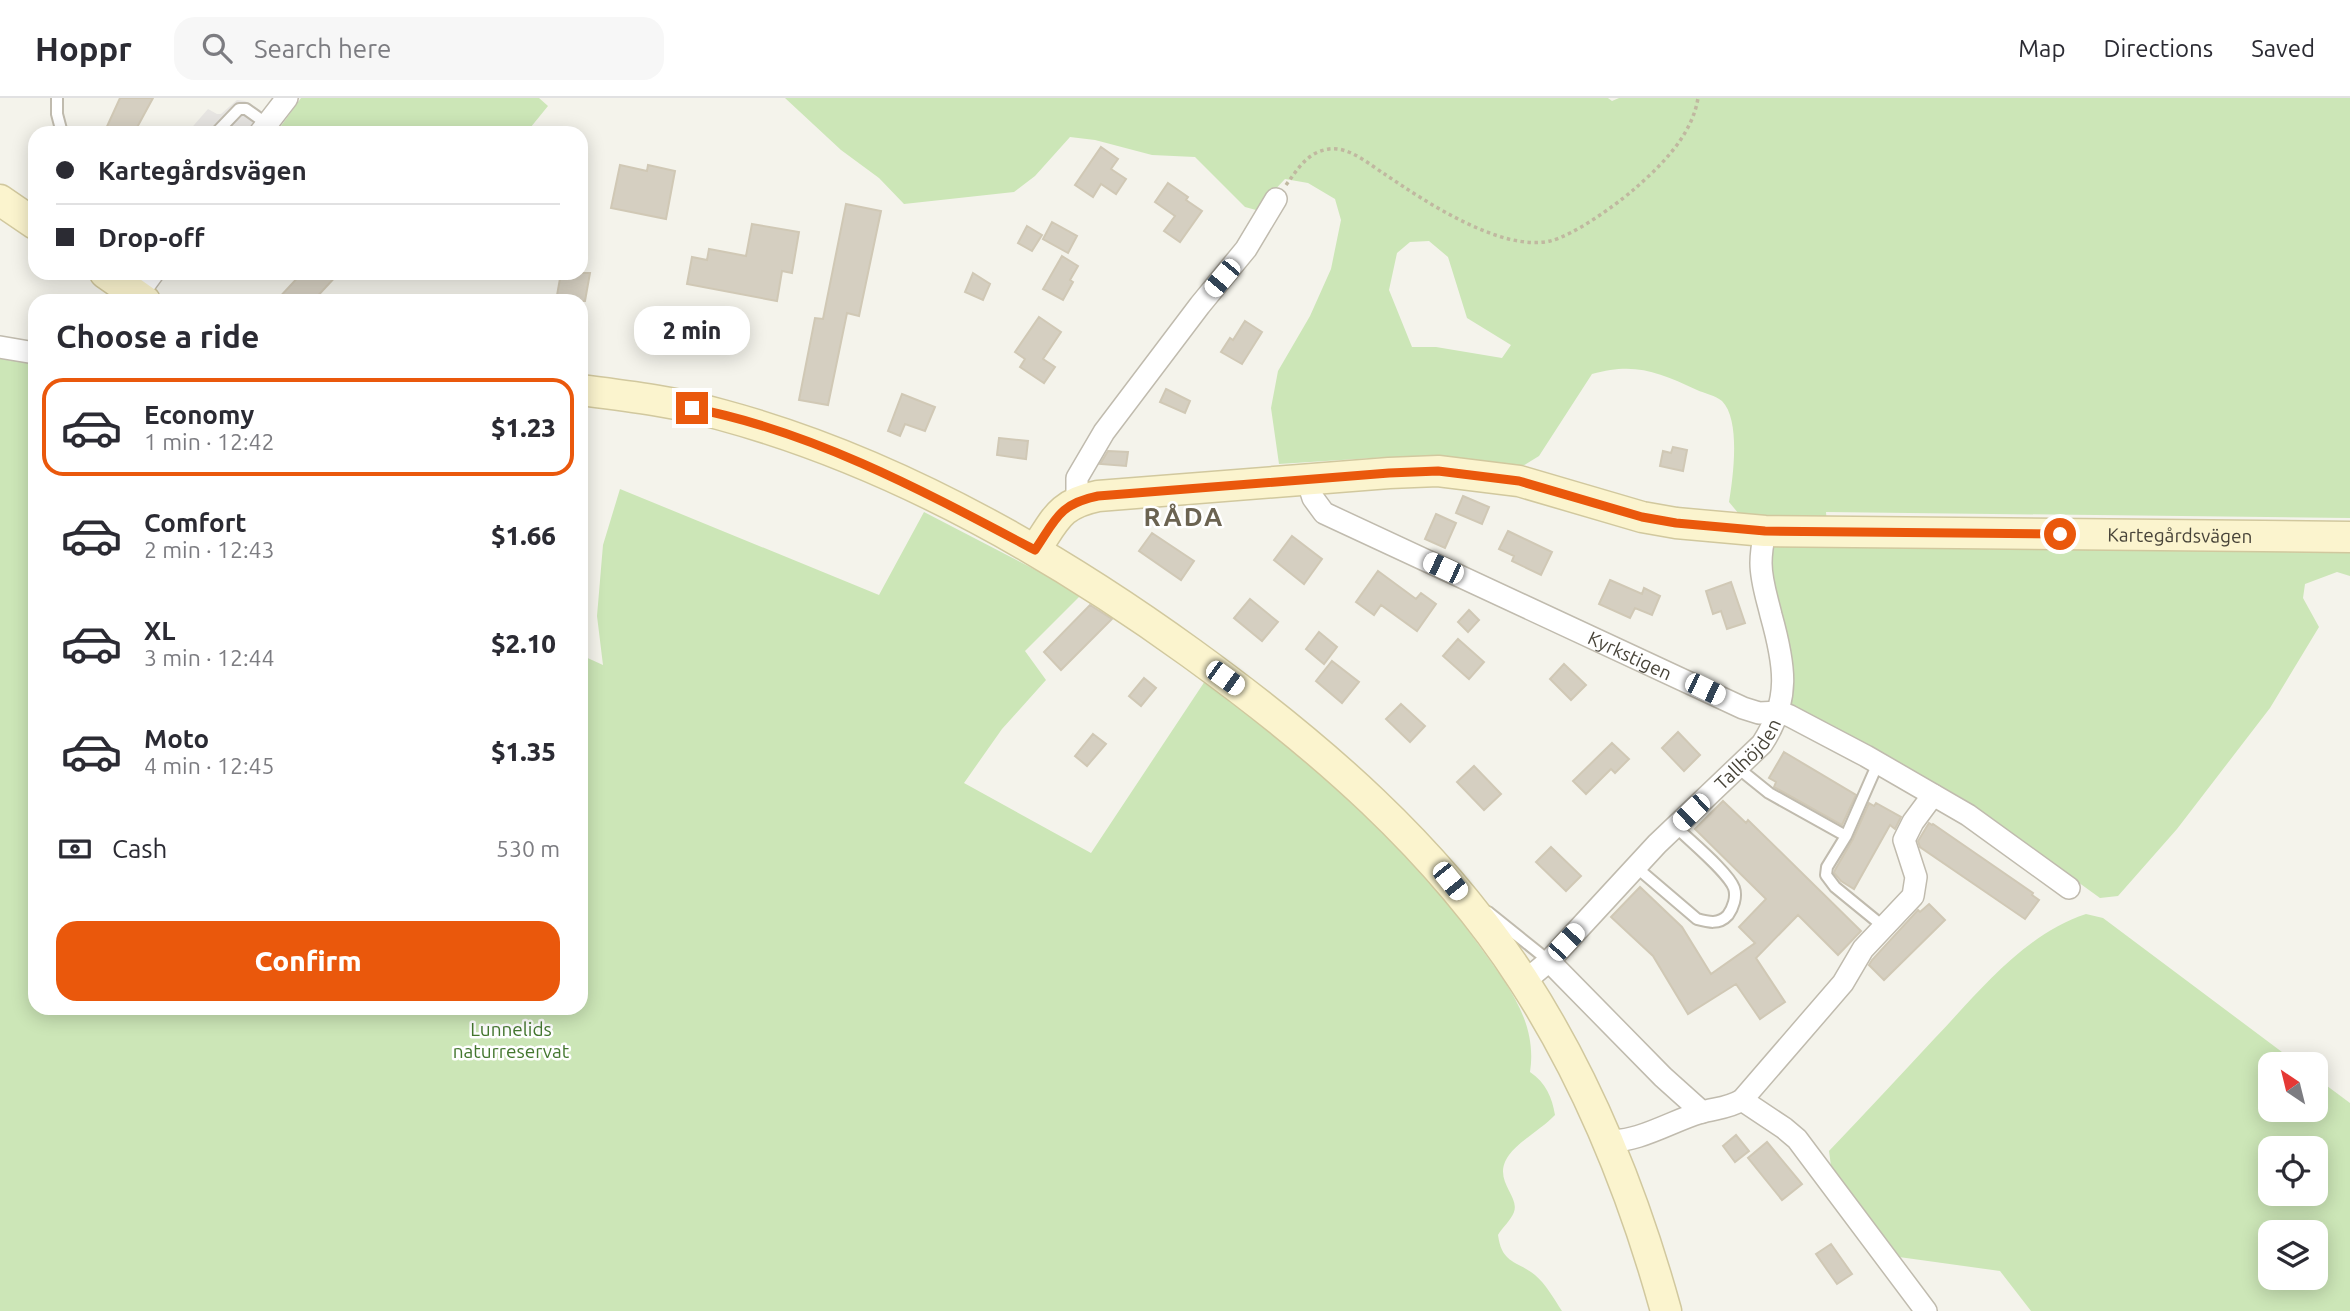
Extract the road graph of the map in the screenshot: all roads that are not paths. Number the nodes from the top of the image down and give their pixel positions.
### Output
1 (57, 98) edge
2 (287, 98) edge
3 (60, 126) edge
4 (223, 126) edge
5 (261, 126) edge
6 (266, 126) edge
7 (1276, 199) road end
8 (0, 200) edge
9 (28, 219) edge
10 (121, 280) edge
11 (145, 290) edge
12 (0, 347) edge
13 (28, 352) edge
14 (588, 391) edge
15 (1307, 479) junction
16 (1076, 500) junction
17 (1765, 531) junction
18 (2350, 537) edge
19 (1035, 550) junction
20 (1780, 712) junction
21 (1878, 763) junction
22 (1738, 768) junction
23 (1933, 795) junction
24 (1676, 827) junction
25 (1846, 836) junction
26 (1636, 867) junction
27 (2069, 888) dead end
28 (1470, 906) junction
29 (1884, 927) junction
30 (1549, 961) junction
31 (1524, 982) junction
32 (1742, 1100) junction
33 (1702, 1112) junction
34 (1608, 1140) junction
35 (1667, 1311) edge
36 (1927, 1311) edge

1 - 3 lane
2 - 6 street
4 - 5 lane
7 - 16 street
8 - 9 street
10 - 11 street
12 - 13 street
14 - 19 street
15 - 16 street, Kartegårdsvägen
15 - 17 street, Kartegårdsvägen
15 - 20 street, Kyrkstigen
16 - 19 street
17 - 18 street, Kartegårdsvägen
17 - 20 street, Tallhöjden
19 - 28 street
20 - 21 street, Kyrkstigen
20 - 22 street, Tallhöjden
21 - 23 street, Kyrkstigen
21 - 25 lane
22 - 24 street, Tallhöjden
22 - 25 lane
23 - 27 street, Kyrkstigen
23 - 29 street
24 - 26 street, Tallhöjden
24 - 26 lane
25 - 29 lane
26 - 30 street, Tallhöjden
28 - 30 lane
28 - 31 street
29 - 32 street
30 - 31 street, Tallhöjden
30 - 33 street
31 - 34 street
32 - 33 street
32 - 36 street
33 - 34 street
34 - 35 street

